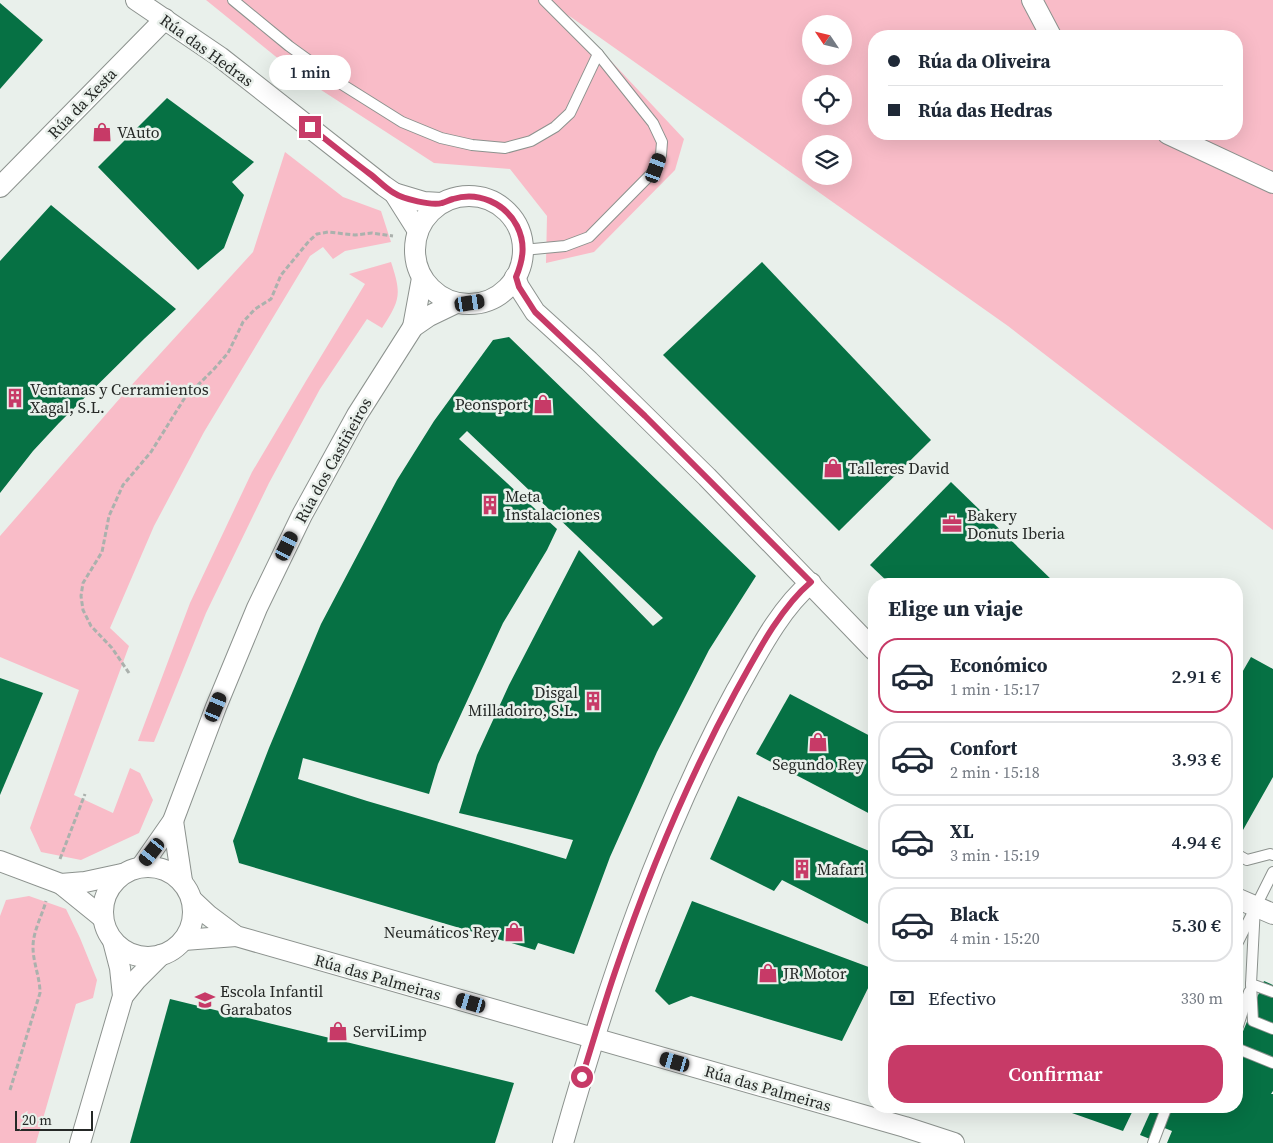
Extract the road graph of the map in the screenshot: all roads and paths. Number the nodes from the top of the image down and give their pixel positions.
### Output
1 (136, 0) edge
2 (233, 0) edge
3 (544, 0) edge
4 (1032, 0) edge
5 (165, 19) junction
6 (1048, 30) edge
7 (598, 54) junction
8 (1181, 140) edge
9 (1273, 183) edge
10 (0, 187) edge
11 (394, 193) junction
12 (441, 204) junction
13 (417, 236) junction
14 (523, 250) junction
15 (516, 277) junction
16 (422, 278) junction
17 (484, 301) junction
18 (456, 303) junction
19 (535, 312) junction
20 (413, 327) junction
21 (811, 582) junction
22 (868, 644) edge
23 (129, 673) dead end
24 (85, 794) dead end
25 (174, 821) junction
26 (1273, 855) edge
27 (1243, 858) edge
28 (0, 861) edge
29 (141, 866) junction
30 (1273, 872) edge
31 (122, 874) junction
32 (55, 881) junction
33 (182, 881) junction
34 (192, 900) junction
35 (1243, 901) edge
36 (1264, 910) edge
37 (103, 918) junction
38 (236, 936) junction
39 (1243, 937) edge
40 (184, 940) junction
41 (113, 941) junction
42 (161, 955) junction
43 (1251, 984) junction
44 (1273, 992) edge
45 (123, 996) junction
46 (1243, 1010) edge
47 (1273, 1029) edge
48 (594, 1039) junction
49 (1243, 1051) edge
50 (1273, 1063) edge
51 (10, 1090) dead end
52 (1165, 1113) edge
53 (80, 1143) edge
54 (563, 1143) edge
55 (954, 1143) edge
56 (1153, 1143) edge

1 - 5 street, Rúa das Hedras
2 - 7 lane
3 - 7 lane
4 - 6 street
5 - 10 street, Rúa da Xesta
5 - 11 street, Rúa das Hedras
7 - 14 lane
8 - 9 street
11 - 12 street, Rúa das Hedras
11 - 13 street, Rúa das Hedras
12 - 13 street, Rúa das Hedras
12 - 14 street, Rúa das Hedras
13 - 16 street
13 - 23 path
14 - 15 street, Rúa das Hedras
15 - 17 street, Rúa das Hedras
15 - 19 street, Rúa das Hedras
16 - 18 street
16 - 20 street, Rúa dos Castiñeiros
17 - 18 street, Rúa das Hedras
17 - 19 street, Rúa das Hedras
18 - 20 street, Rúa dos Castiñeiros
19 - 21 street, Rúa das Hedras
20 - 25 street, Rúa dos Castiñeiros
21 - 22 street, Rúa das Hedras
21 - 48 street
24 - 32 path
25 - 29 street, Rúa dos Castiñeiros
25 - 33 street, Rúa dos Castiñeiros
26 - 27 lane
28 - 32 street
29 - 31 street
29 - 33 street
30 - 36 lane
31 - 32 street
31 - 37 street
32 - 37 street
32 - 51 path
33 - 34 street
34 - 38 street, Rúa das Palmeiras
34 - 40 street
35 - 36 street
36 - 39 lane
36 - 43 lane
37 - 41 street
38 - 40 street, Rúa das Palmeiras
38 - 48 street, Rúa das Palmeiras
40 - 42 street
41 - 42 street
41 - 45 street
42 - 45 street
43 - 44 lane
43 - 46 lane
43 - 47 lane
45 - 53 street
48 - 54 street
48 - 55 street, Rúa das Palmeiras
49 - 50 lane
52 - 56 lane

